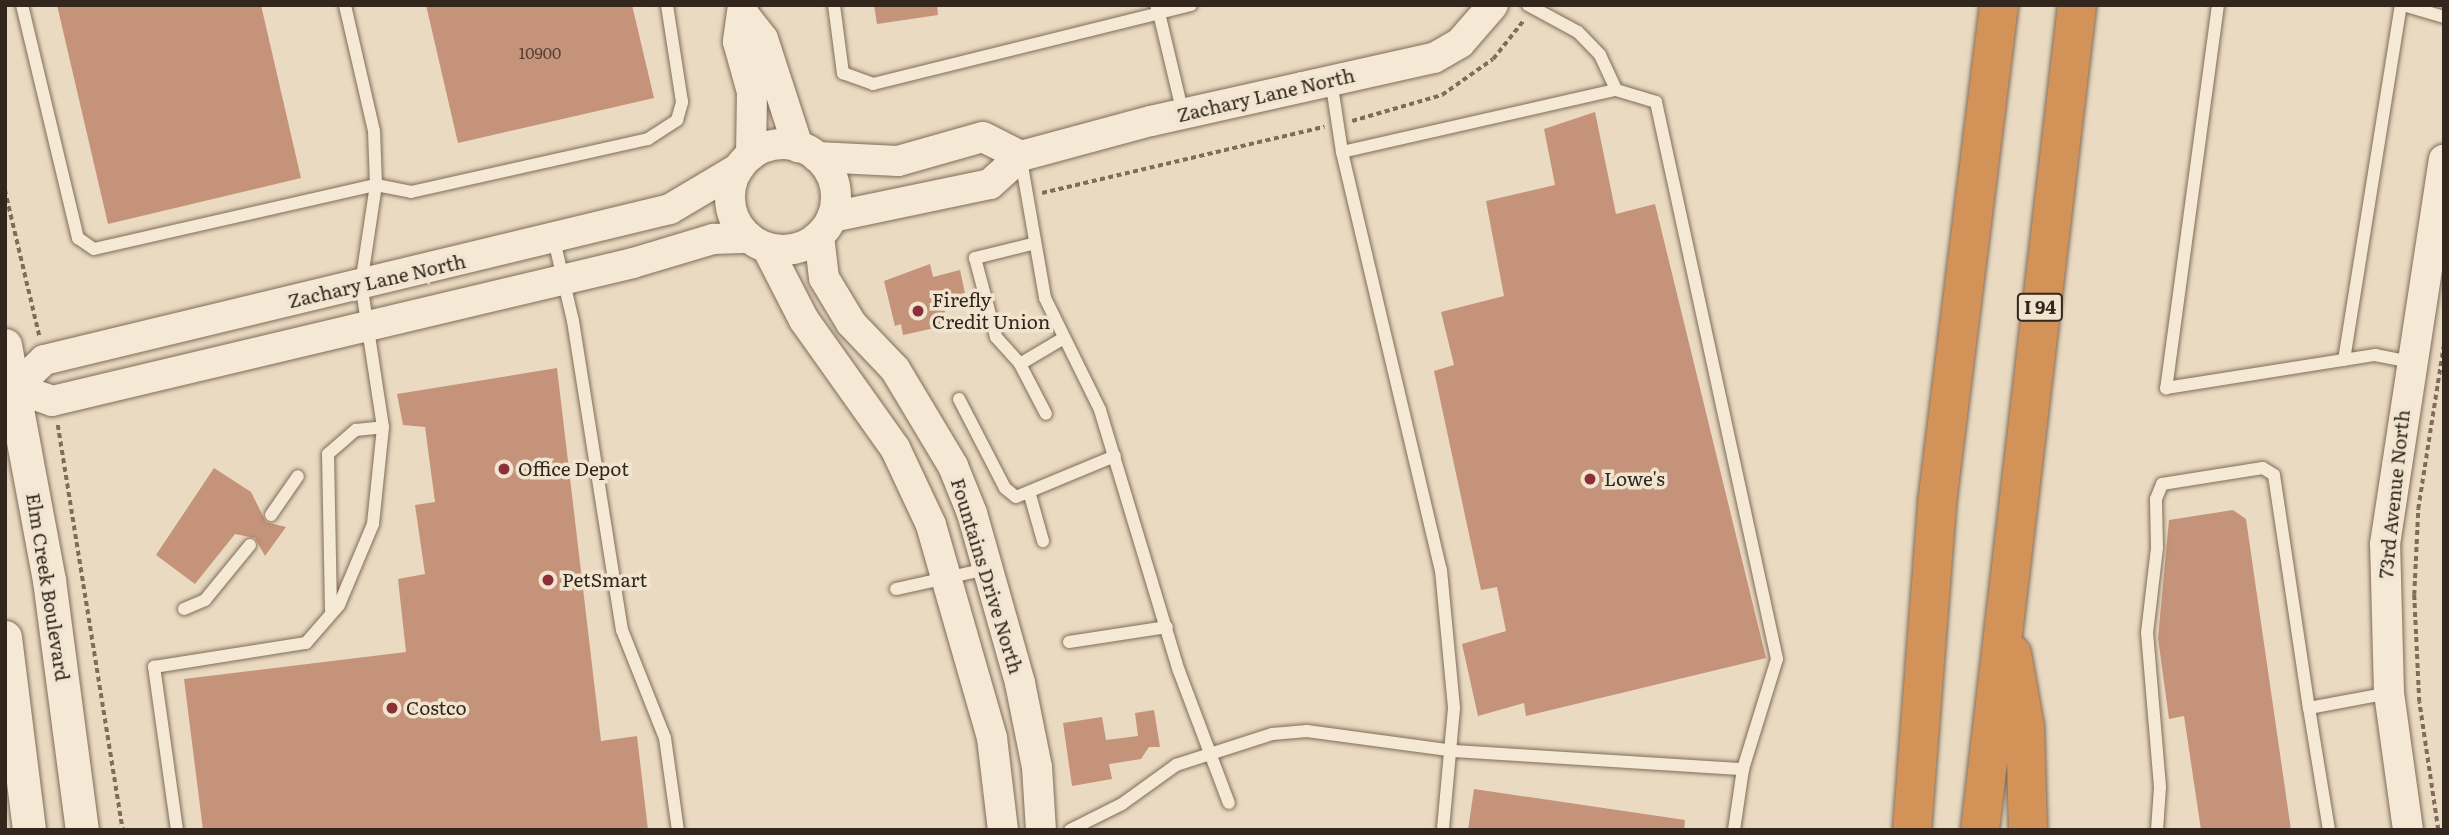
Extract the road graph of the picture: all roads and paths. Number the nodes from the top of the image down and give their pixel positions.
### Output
1 (22, 5) edge
2 (345, 5) edge
3 (667, 5) edge
4 (834, 5) edge
5 (1191, 5) edge
6 (1493, 5) edge
7 (1999, 5) edge
8 (2077, 5) edge
9 (2218, 5) edge
10 (2402, 5) edge
11 (1529, 6) edge
12 (1157, 9) edge
13 (744, 11) edge
14 (2444, 17) edge
15 (1331, 80) junction
16 (1616, 90) junction
17 (1183, 114) junction
18 (1338, 124) junction
19 (807, 152) junction
20 (1342, 152) junction
21 (1021, 156) junction
22 (2444, 159) edge
23 (745, 161) junction
24 (376, 185) junction
25 (5, 190) edge
26 (1026, 197) junction
27 (825, 227) junction
28 (554, 240) junction
29 (758, 243) junction
30 (1032, 244) junction
31 (563, 279) junction
32 (361, 284) junction
33 (369, 326) junction
34 (1064, 338) junction
35 (2444, 343) edge
36 (5, 345) edge
37 (44, 360) junction
38 (2344, 360) junction
39 (2410, 362) junction
40 (1020, 364) junction
41 (10, 389) edge
42 (959, 400) dead end
43 (52, 401) junction
44 (1046, 414) dead end
45 (383, 427) junction
46 (1115, 456) junction
47 (298, 476) dead end
48 (1030, 495) junction
49 (1937, 503) junction
50 (271, 515) dead end
51 (1043, 541) dead end
52 (250, 545) dead end
53 (986, 569) junction
54 (948, 579) junction
55 (896, 589) dead end
56 (2004, 608) junction
57 (184, 609) dead end
58 (330, 618) junction
59 (1167, 627) junction
60 (5, 637) edge
61 (1069, 642) dead end
62 (2389, 694) junction
63 (2309, 708) junction
64 (1207, 751) junction
65 (1454, 751) junction
66 (1743, 769) junction
67 (1229, 803) dead end
68 (29, 830) edge
69 (82, 830) edge
70 (123, 830) edge
71 (177, 830) edge
72 (678, 830) edge
73 (1003, 830) edge
74 (1041, 830) edge
75 (1070, 830) edge
76 (1443, 830) edge
77 (1734, 830) edge
78 (1887, 830) edge
79 (1912, 830) edge
80 (1980, 830) edge
81 (2028, 830) edge
82 (2157, 830) edge
83 (2329, 830) edge
84 (2408, 830) edge
85 (2438, 830) edge

1 - 24 lane
2 - 24 lane
3 - 24 lane
4 - 12 lane
5 - 12 lane
6 - 15 street, Zachary Lane North
7 - 49 highway
8 - 56 highway, I 94
9 - 38 lane
10 - 14 lane
10 - 38 lane
11 - 16 lane
11 - 18 path
12 - 17 lane
13 - 19 street
13 - 23 street
15 - 17 street, Zachary Lane North
15 - 18 lane
16 - 20 lane
16 - 66 lane
17 - 21 street, Zachary Lane North
18 - 20 lane
18 - 26 path
19 - 21 street
19 - 23 street
19 - 27 street
20 - 65 lane
21 - 26 lane
21 - 27 street, Zachary Lane North
22 - 39 street, 73rd Avenue North
23 - 28 street, Zachary Lane North
23 - 29 street
24 - 32 lane
25 - 37 path
26 - 30 lane
27 - 29 street
27 - 53 street, Fountains Drive North
28 - 31 lane
28 - 32 street, Zachary Lane North
29 - 31 street
29 - 54 street, Fountains Drive North
30 - 34 lane
30 - 40 lane
31 - 33 street
31 - 72 lane
32 - 33 lane
32 - 37 street, Zachary Lane North
33 - 43 street
33 - 45 lane
34 - 40 lane
34 - 46 lane
35 - 85 path
36 - 41 main road, Elm Creek Boulevard
37 - 41 street
38 - 39 lane
39 - 62 street, 73rd Avenue North
40 - 44 lane
41 - 43 street
41 - 69 main road, Elm Creek Boulevard
42 - 48 lane
43 - 70 path
45 - 58 lane
45 - 58 lane
46 - 48 lane
46 - 59 lane
47 - 50 lane
48 - 51 lane
49 - 78 highway
49 - 79 highway
52 - 57 lane
53 - 54 lane
53 - 74 street, Fountains Drive North
54 - 55 lane
54 - 73 street, Fountains Drive North
56 - 80 highway, I 94
56 - 81 highway
58 - 71 lane
59 - 61 lane
59 - 64 lane
60 - 68 main road
62 - 63 lane
62 - 84 street, 73rd Avenue North
63 - 82 lane
63 - 83 lane
64 - 65 lane
64 - 67 lane
64 - 75 lane
65 - 66 lane
65 - 76 lane
66 - 77 lane

